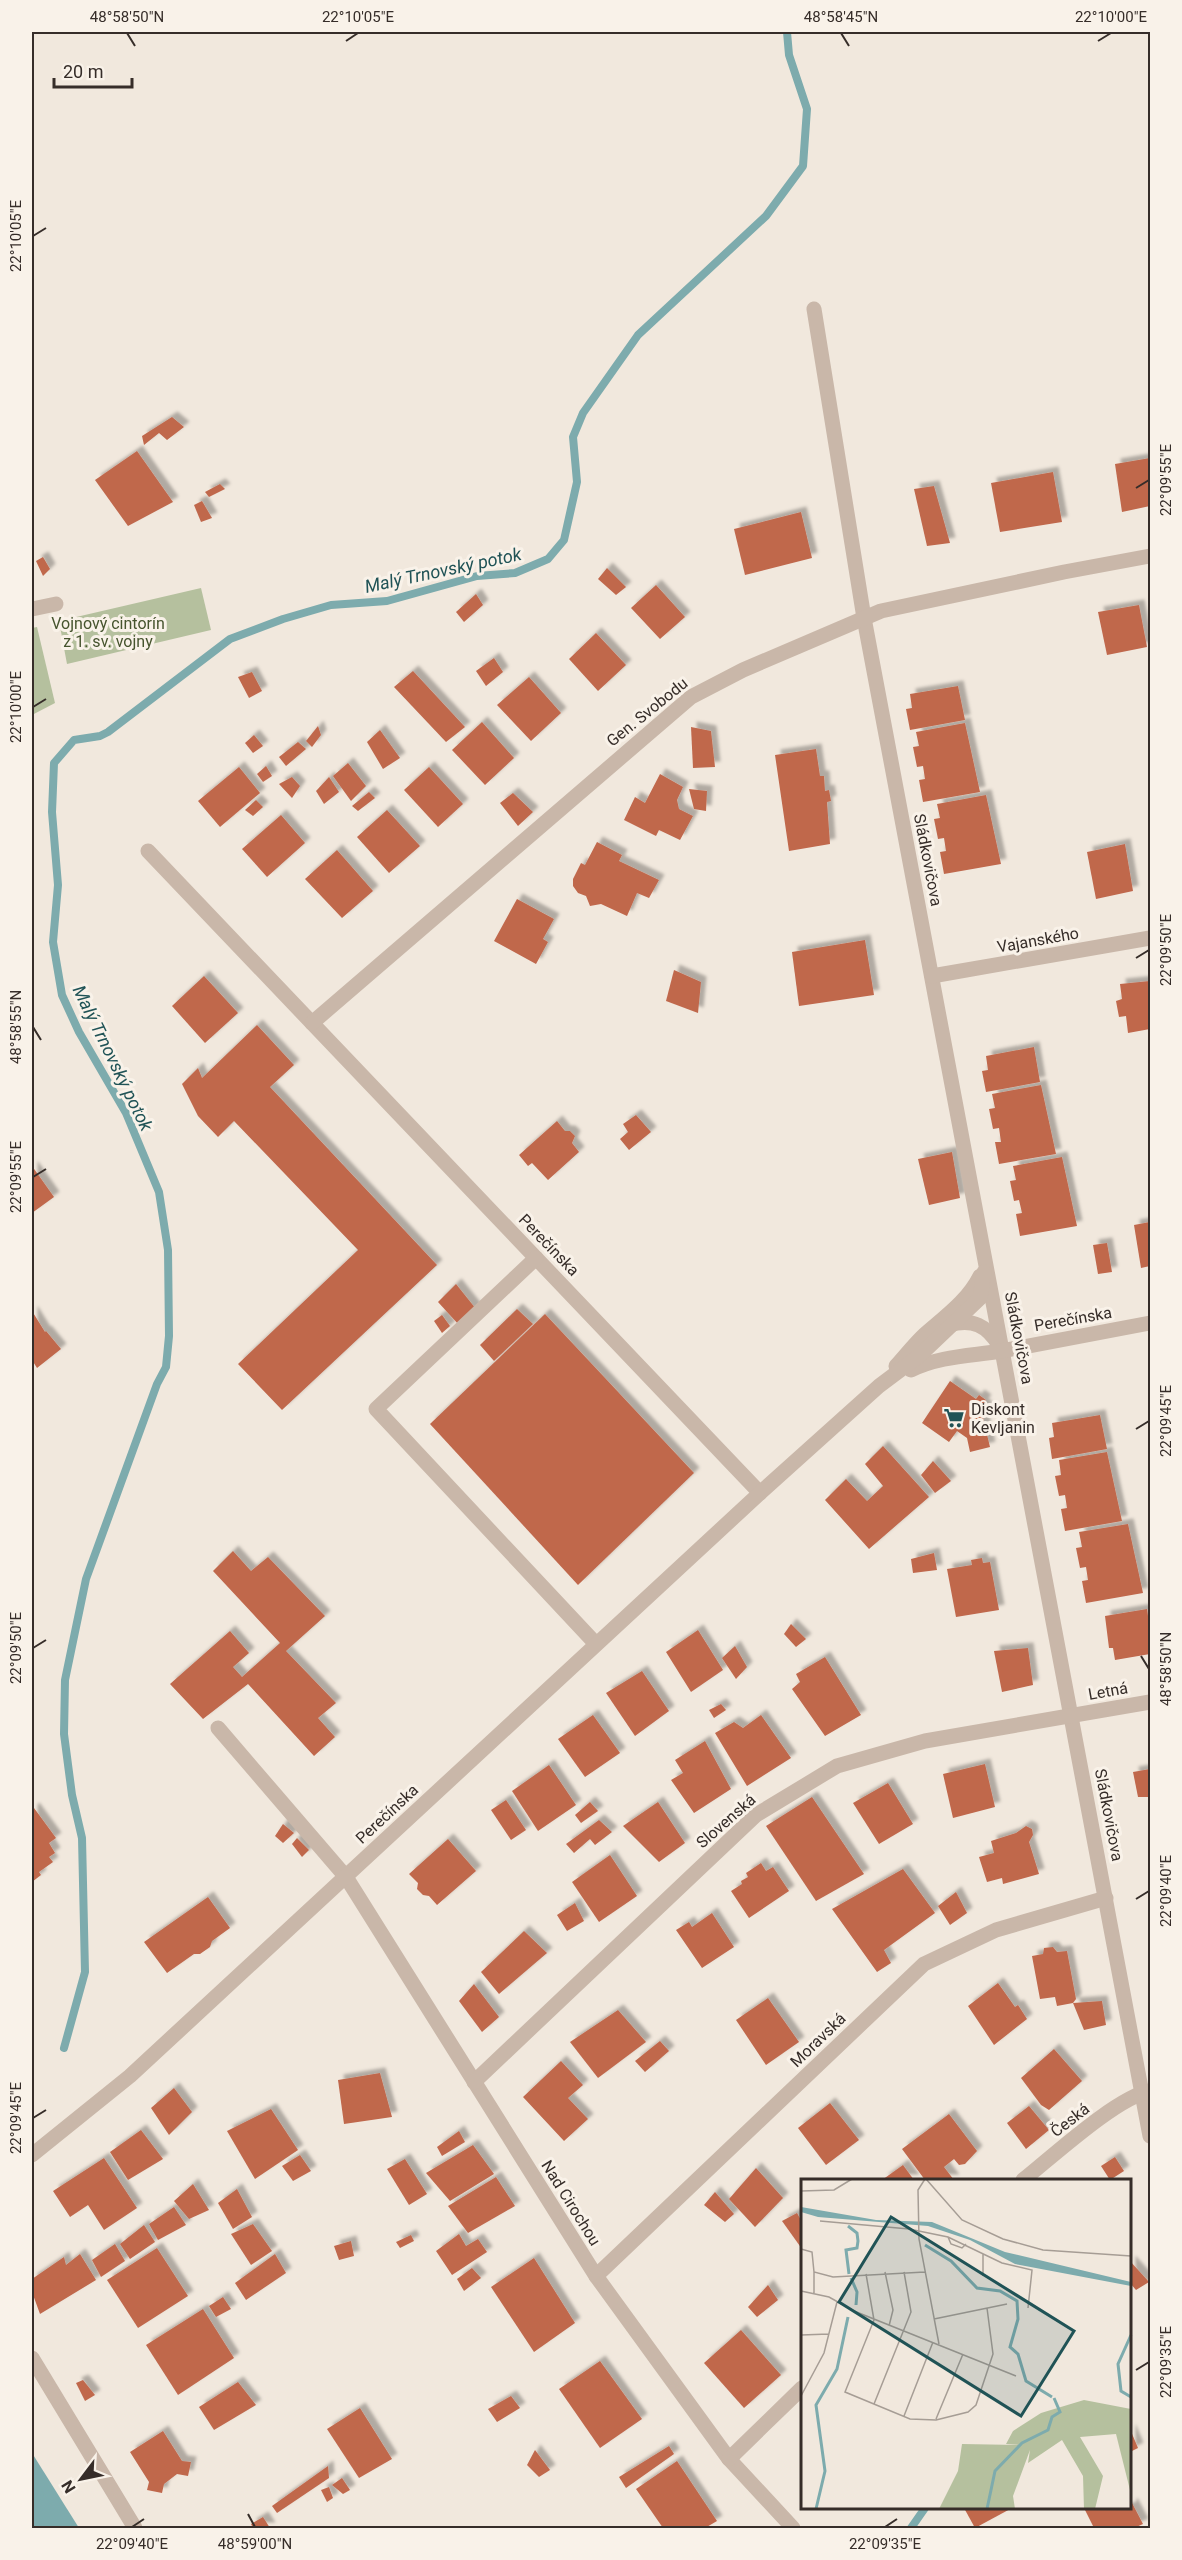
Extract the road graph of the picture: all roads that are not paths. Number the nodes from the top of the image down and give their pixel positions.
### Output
1 (814, 309) dead end
2 (1150, 556) edge
3 (56, 604) dead end
4 (32, 609) edge
5 (864, 618) junction
6 (148, 851) dead end
7 (1150, 938) edge
8 (932, 976) junction
9 (312, 1023) junction
10 (536, 1258) junction
11 (986, 1263) junction
12 (954, 1323) junction
13 (1150, 1323) edge
14 (919, 1340) junction
15 (1003, 1350) junction
16 (976, 1355) junction
17 (1009, 1382) junction
18 (879, 1386) junction
19 (760, 1492) junction
20 (596, 1644) junction
21 (1150, 1702) edge
22 (1072, 1716) junction
23 (218, 1728) dead end
24 (346, 1877) junction
25 (1106, 1898) junction
26 (474, 2082) junction
27 (1147, 2092) edge
28 (1150, 2136) edge
29 (32, 2155) edge
30 (1026, 2179) edge
31 (596, 2276) junction
32 (32, 2358) edge
33 (801, 2389) edge
34 (729, 2459) junction
35 (135, 2529) edge
36 (793, 2529) edge

1 - 5 street, Sládkovičova
2 - 5 street, Gen. Svobodu
3 - 4 street
5 - 8 street, Sládkovičova
5 - 9 street, Gen. Svobodu
6 - 9 street, Perečínska
7 - 8 street, Vajanského
8 - 11 street, Sládkovičova
9 - 10 street, Perečínska
10 - 19 street, Perečínska
10 - 20 street
11 - 12 street, Perečínska
11 - 14 street, Perečínska
11 - 15 street, Sládkovičova
12 - 14 street, Perečínska
12 - 15 street
12 - 18 street, Perečínska
13 - 15 street, Perečínska
14 - 18 street, Perečínska
15 - 16 street, Perečínska
15 - 17 street, Sládkovičova
16 - 17 street
16 - 18 street, Perečínska
17 - 22 street, Sládkovičova
18 - 19 street, Perečínska
19 - 20 street, Perečínska
20 - 24 street, Perečínska
21 - 22 street, Letná
22 - 25 street, Sládkovičova
22 - 26 street, Slovenská
23 - 24 street, Nad Cirochou
24 - 26 street, Nad Cirochou
24 - 29 street, Perečínska
25 - 27 street, Sládkovičova
25 - 31 street, Moravská
26 - 31 street, Nad Cirochou
27 - 28 street, Sládkovičova
27 - 30 street, Česká
31 - 34 street, Nad Cirochou
32 - 35 street
33 - 34 street
34 - 36 street, Nad Cirochou

